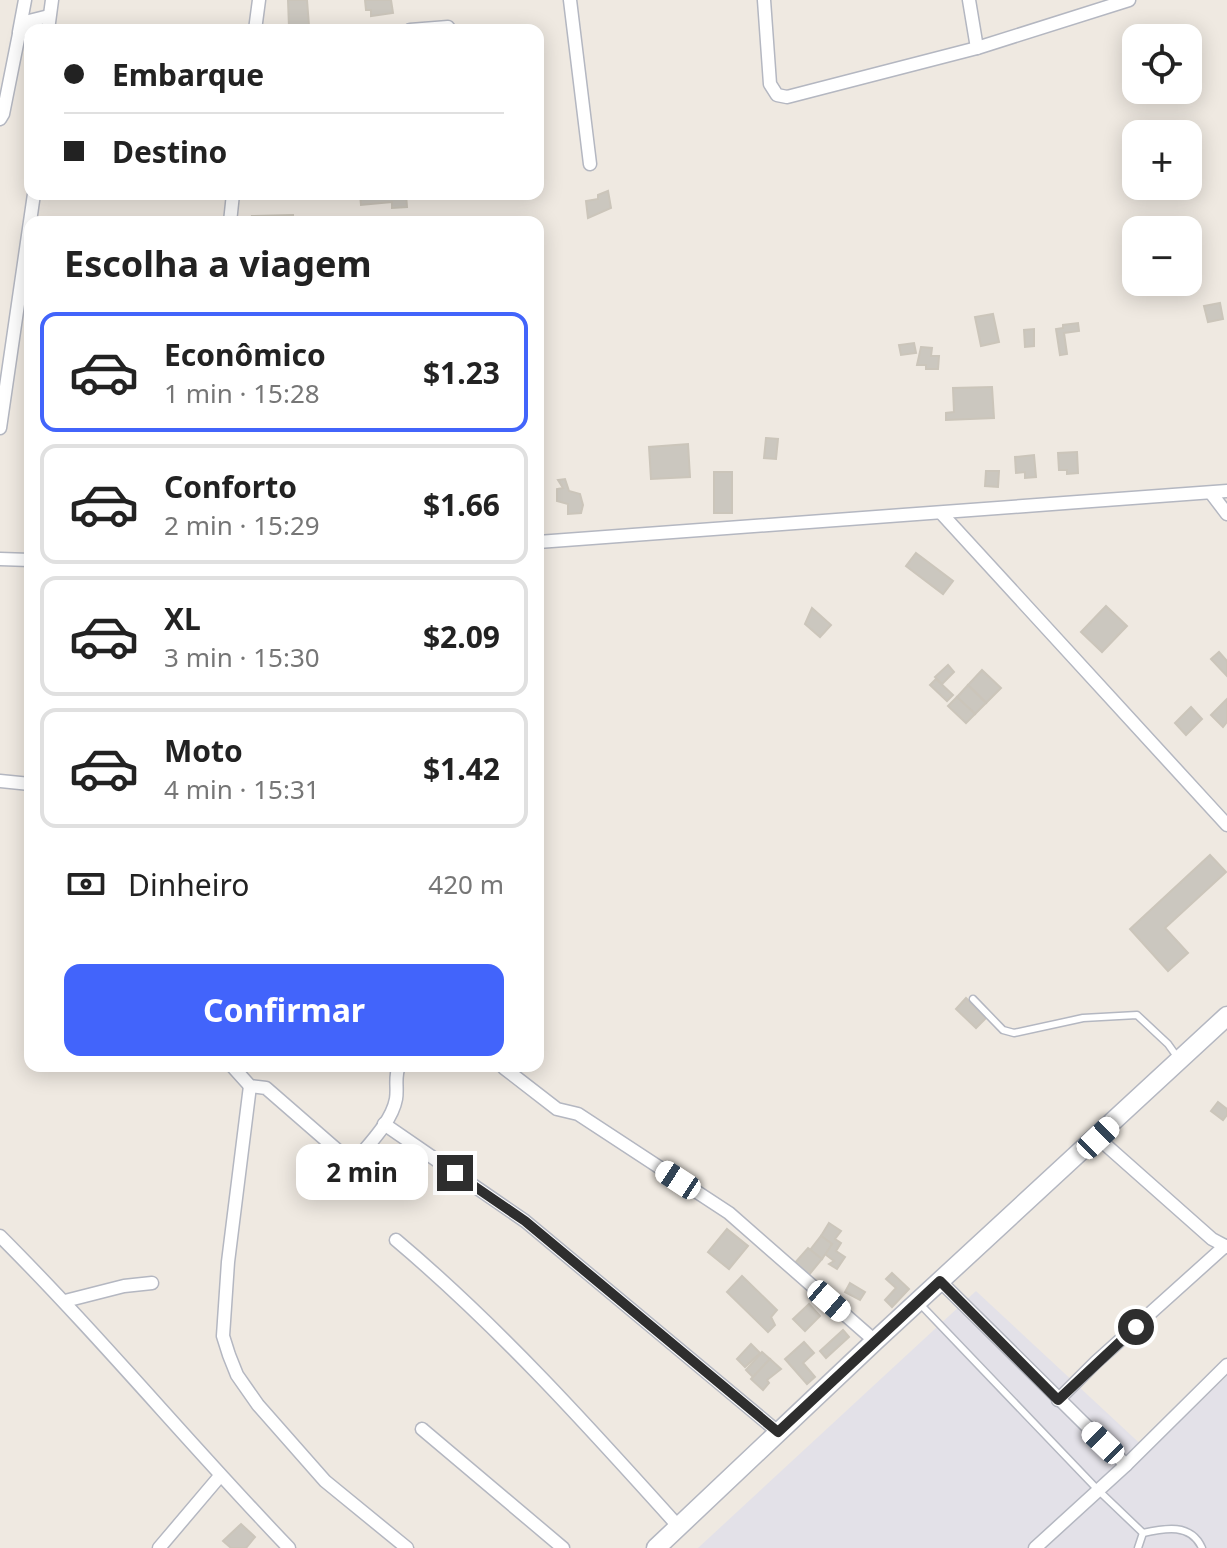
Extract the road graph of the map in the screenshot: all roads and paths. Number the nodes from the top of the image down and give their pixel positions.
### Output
1 (25, 0) edge
2 (52, 0) edge
3 (259, 0) edge
4 (570, 0) edge
5 (764, 0) edge
6 (969, 0) edge
7 (1129, 0) edge
8 (49, 16) junction
9 (27, 24) edge
10 (48, 24) edge
11 (256, 24) edge
12 (24, 28) edge
13 (19, 34) junction
14 (977, 48) junction
15 (0, 119) edge
16 (590, 164) dead end
17 (24, 263) edge
18 (0, 428) edge
19 (1227, 491) edge
20 (1211, 493) junction
21 (942, 514) junction
22 (1227, 514) edge
23 (544, 542) edge
24 (0, 559) edge
25 (24, 560) edge
26 (0, 781) edge
27 (24, 783) edge
28 (1227, 825) edge
29 (973, 999) dead end
30 (1227, 1016) edge
31 (1180, 1061) junction
32 (237, 1072) edge
33 (398, 1072) edge
34 (509, 1072) edge
35 (250, 1086) junction
36 (384, 1124) junction
37 (1098, 1138) junction
38 (0, 1236) edge
39 (396, 1240) dead end
40 (1226, 1246) edge
41 (940, 1281) junction
42 (152, 1283) dead end
43 (65, 1301) junction
44 (918, 1302) junction
45 (875, 1341) junction
46 (1227, 1365) edge
47 (1058, 1400) junction
48 (422, 1429) dead end
49 (778, 1432) junction
50 (1126, 1465) junction
51 (220, 1476) junction
52 (1098, 1490) junction
53 (678, 1526) junction
54 (1143, 1533) junction
55 (159, 1548) edge
56 (289, 1548) edge
57 (407, 1548) edge
58 (563, 1548) edge
59 (656, 1548) edge
60 (1035, 1548) edge
61 (1138, 1548) edge
62 (1202, 1548) edge

1 - 13 street
2 - 8 street
3 - 11 street
4 - 16 street
5 - 14 street
6 - 14 street
7 - 14 street
8 - 9 street
8 - 10 street
12 - 13 street
13 - 15 street
17 - 18 street
19 - 20 street
20 - 21 street
20 - 22 street
21 - 23 street
21 - 28 street
24 - 25 street
26 - 27 street
29 - 31 lane
30 - 31 main road
31 - 37 main road
32 - 35 street
33 - 36 street
34 - 45 street
35 - 36 street
35 - 57 street
36 - 49 street
37 - 40 street
37 - 41 main road
38 - 43 street
39 - 53 street
40 - 47 street
41 - 44 main road
41 - 47 street
42 - 43 street
43 - 51 street
44 - 45 main road
44 - 52 lane
45 - 49 main road
46 - 50 street
47 - 50 street
48 - 58 street
49 - 53 main road
50 - 52 street
51 - 55 street
51 - 56 street
52 - 54 lane
52 - 60 street
53 - 59 main road
54 - 61 lane
54 - 62 lane

